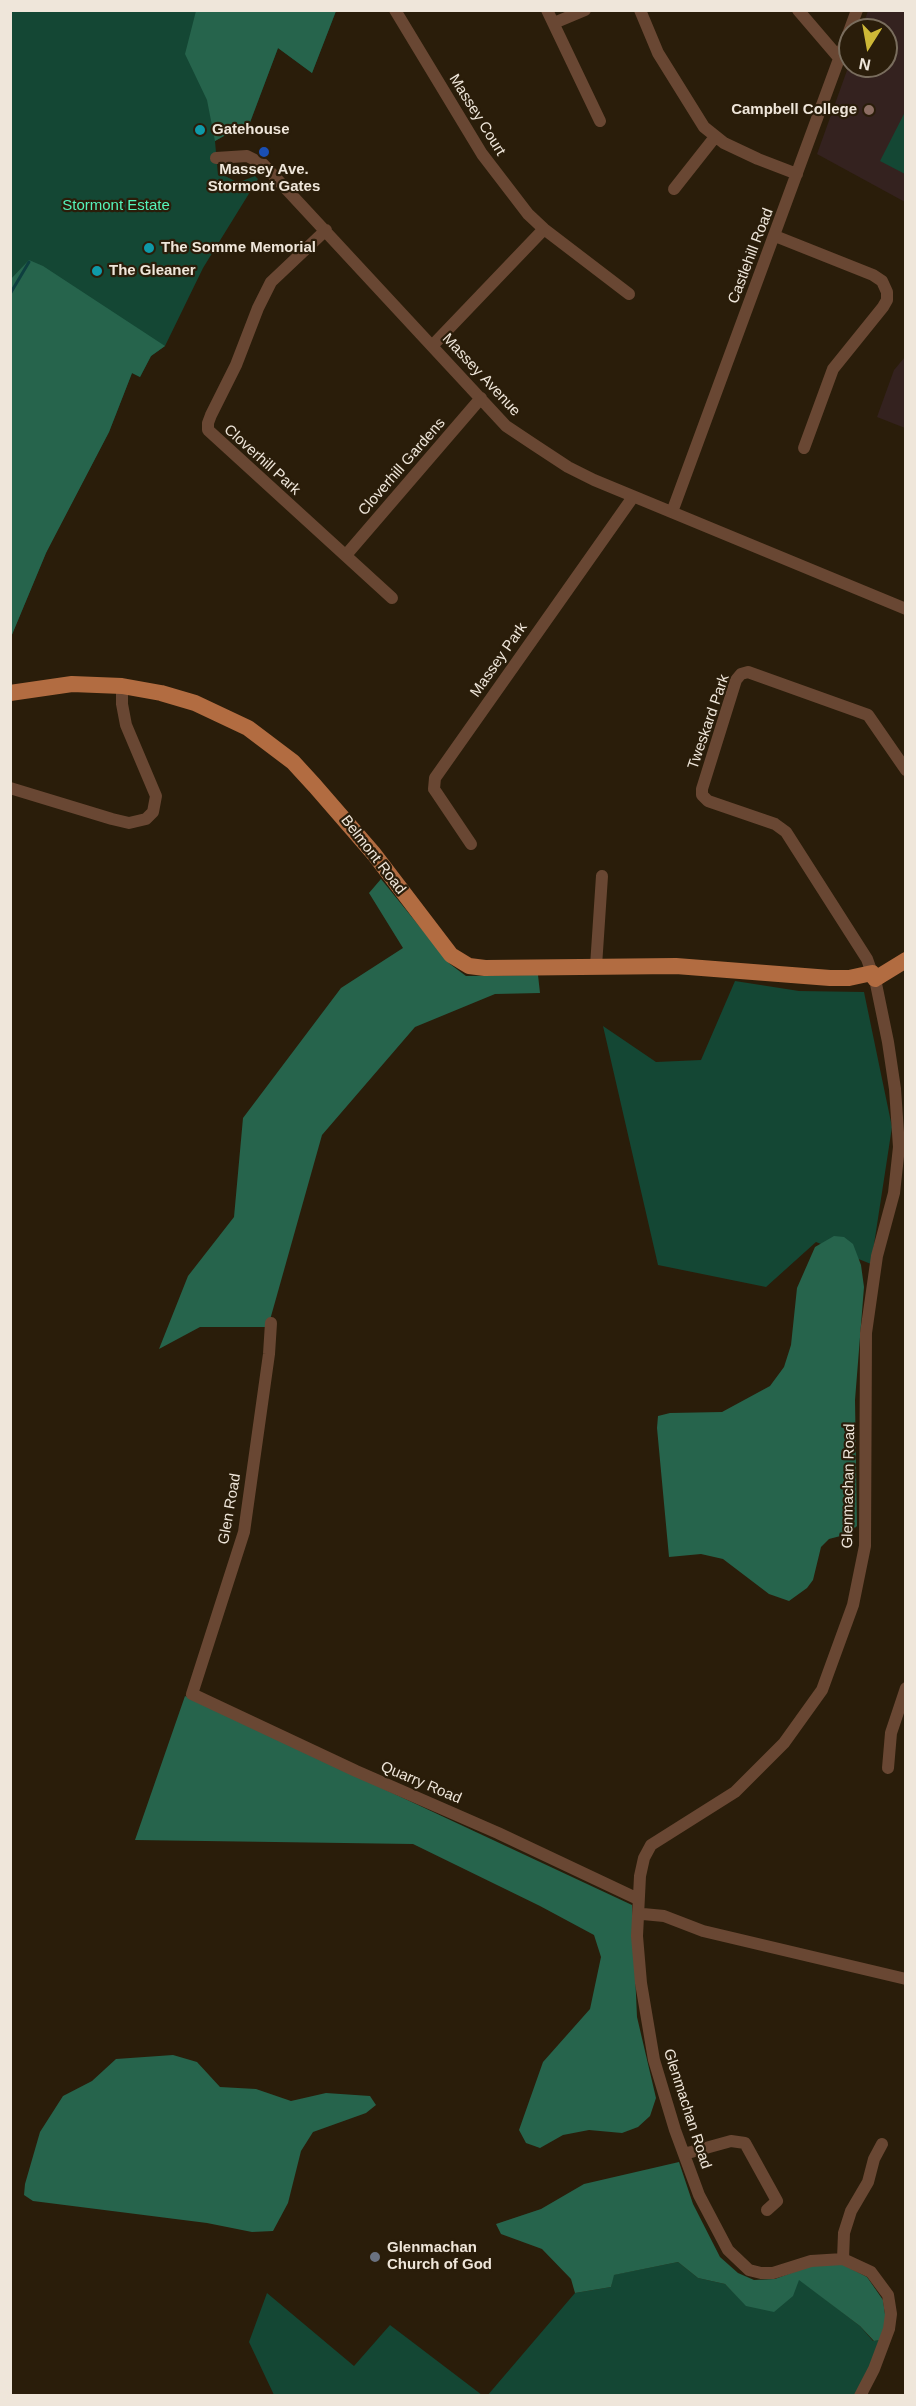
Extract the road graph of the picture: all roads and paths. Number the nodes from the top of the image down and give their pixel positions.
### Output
1 (395, 10) edge
2 (547, 10) edge
3 (585, 10) edge
4 (640, 10) edge
5 (798, 10) edge
6 (554, 23) junction
7 (838, 57) edge
8 (838, 64) edge
9 (600, 121) dead end
10 (715, 137) junction
11 (216, 158) dead end
12 (797, 174) junction
13 (674, 189) dead end
14 (544, 229) junction
15 (326, 230) junction
16 (775, 236) junction
17 (629, 294) dead end
18 (433, 345) junction
19 (481, 398) junction
20 (804, 448) dead end
21 (633, 497) junction
22 (672, 512) junction
23 (346, 555) junction
24 (392, 598) dead end
25 (906, 609) edge
26 (122, 686) junction
27 (10, 693) edge
28 (906, 770) edge
29 (10, 788) edge
30 (471, 844) dead end
31 (602, 876) dead end
32 (906, 960) edge
33 (596, 966) junction
34 (873, 976) junction
35 (906, 1183) edge
36 (894, 1193) junction
37 (271, 1323) dead end
38 (906, 1688) edge
39 (192, 1694) joint
40 (888, 1768) dead end
41 (638, 1899) junction
42 (639, 1915) junction
43 (906, 1979) edge
44 (882, 2144) dead end
45 (684, 2154) junction
46 (767, 2210) dead end
47 (843, 2259) junction
48 (860, 2396) edge

1 - 14 street, Massey Court
2 - 6 street
3 - 6 street
4 - 10 street
5 - 7 street
6 - 9 street
8 - 12 street, Castlehill Road
10 - 12 street
10 - 13 street
11 - 15 street, Massey Avenue
12 - 16 street, Castlehill Road
14 - 17 street, Massey Court
14 - 18 street
15 - 18 street, Massey Avenue
15 - 23 street, Cloverhill Park
16 - 20 street
16 - 22 street, Castlehill Road
18 - 19 street, Massey Avenue
19 - 21 street, Massey Avenue
19 - 23 street, Cloverhill Gardens
21 - 22 street, Massey Avenue
21 - 30 street, Massey Park
22 - 25 street, Massey Avenue
23 - 24 street, Cloverhill Park
26 - 27 main road, Belmont Road
26 - 29 street
26 - 33 main road, Belmont Road
28 - 34 street, Tweskard Park
31 - 33 street
32 - 34 main road, Belmont Road
33 - 34 main road, Belmont Road
34 - 36 street, Glenmachan Road
35 - 36 street
36 - 41 street, Glenmachan Road
37 - 39 street, Glen Road
38 - 40 street
39 - 41 street, Quarry Road
41 - 42 street, Glenmachan Road
42 - 43 street
42 - 45 street, Glenmachan Road
44 - 47 street
45 - 46 street
45 - 47 street, Glenmachan Road
47 - 48 street, Glenmachan Road

